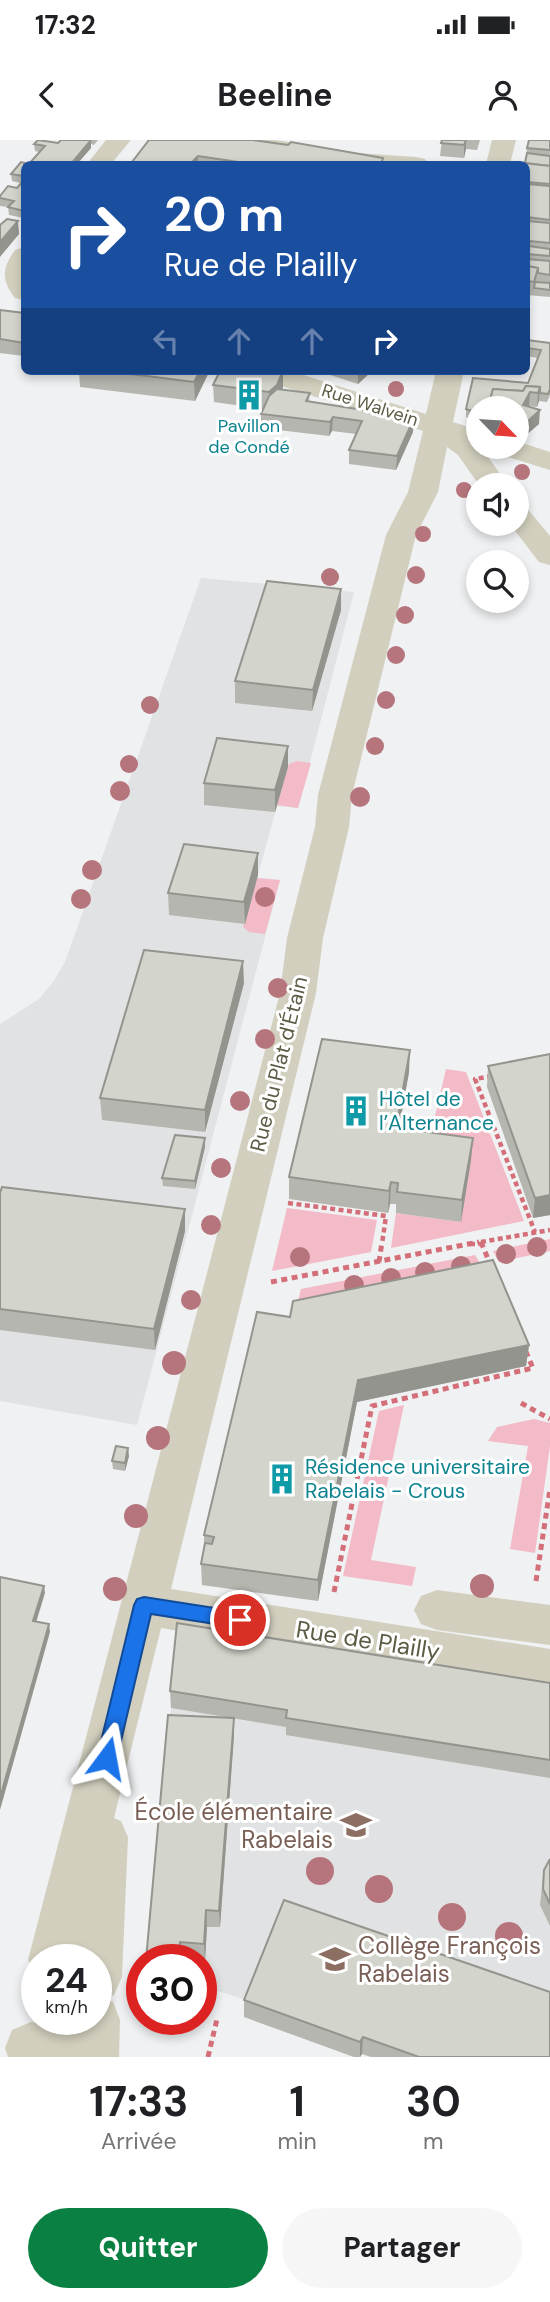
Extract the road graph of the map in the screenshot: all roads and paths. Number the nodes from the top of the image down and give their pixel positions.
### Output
1 (120, 140) edge
2 (228, 140) edge
3 (504, 140) edge
4 (102, 161) edge
5 (372, 161) edge
6 (499, 161) edge
7 (275, 375) edge
8 (450, 375) edge
9 (457, 432) edge
10 (529, 454) edge
11 (550, 461) edge
12 (485, 473) edge
13 (529, 529) edge
14 (550, 556) edge
15 (500, 1074) edge
16 (276, 1202) dead end
17 (550, 1230) edge
18 (535, 1232) junction
19 (481, 1242) junction
20 (379, 1262) junction
21 (491, 1267) edge
22 (269, 1283) dead end
23 (522, 1343) edge
24 (521, 1403) dead end
25 (550, 1419) edge
26 (550, 1489) edge
27 (332, 1600) dead end
28 (144, 1605) junction
29 (438, 1610) dead end
30 (497, 1617) junction
31 (550, 1625) edge
32 (550, 1670) edge
33 (107, 1758) junction
34 (58, 1944) edge
35 (98, 1944) edge
36 (93, 2035) edge
37 (213, 2035) edge
38 (33, 2041) edge
39 (80, 2057) edge
40 (92, 2057) edge
41 (208, 2057) edge

1 - 4 street
2 - 5 street
3 - 6 street
7 - 9 street, Rue Walvein
8 - 9 street, Rue du Plat d'Étain
9 - 12 street, Rue Walvein
9 - 28 street, Rue du Plat d'Étain
10 - 11 street
13 - 14 street
15 - 18 path
16 - 20 path
17 - 18 path
18 - 19 path
19 - 20 path
19 - 21 path
20 - 22 path
23 - 27 path
24 - 25 path
26 - 30 path
28 - 32 street, Rue de Plailly
28 - 33 street, Rue du Plat d'Étain
29 - 30 street
30 - 31 street
33 - 34 street
33 - 35 street
36 - 40 street
37 - 41 path
38 - 39 street

